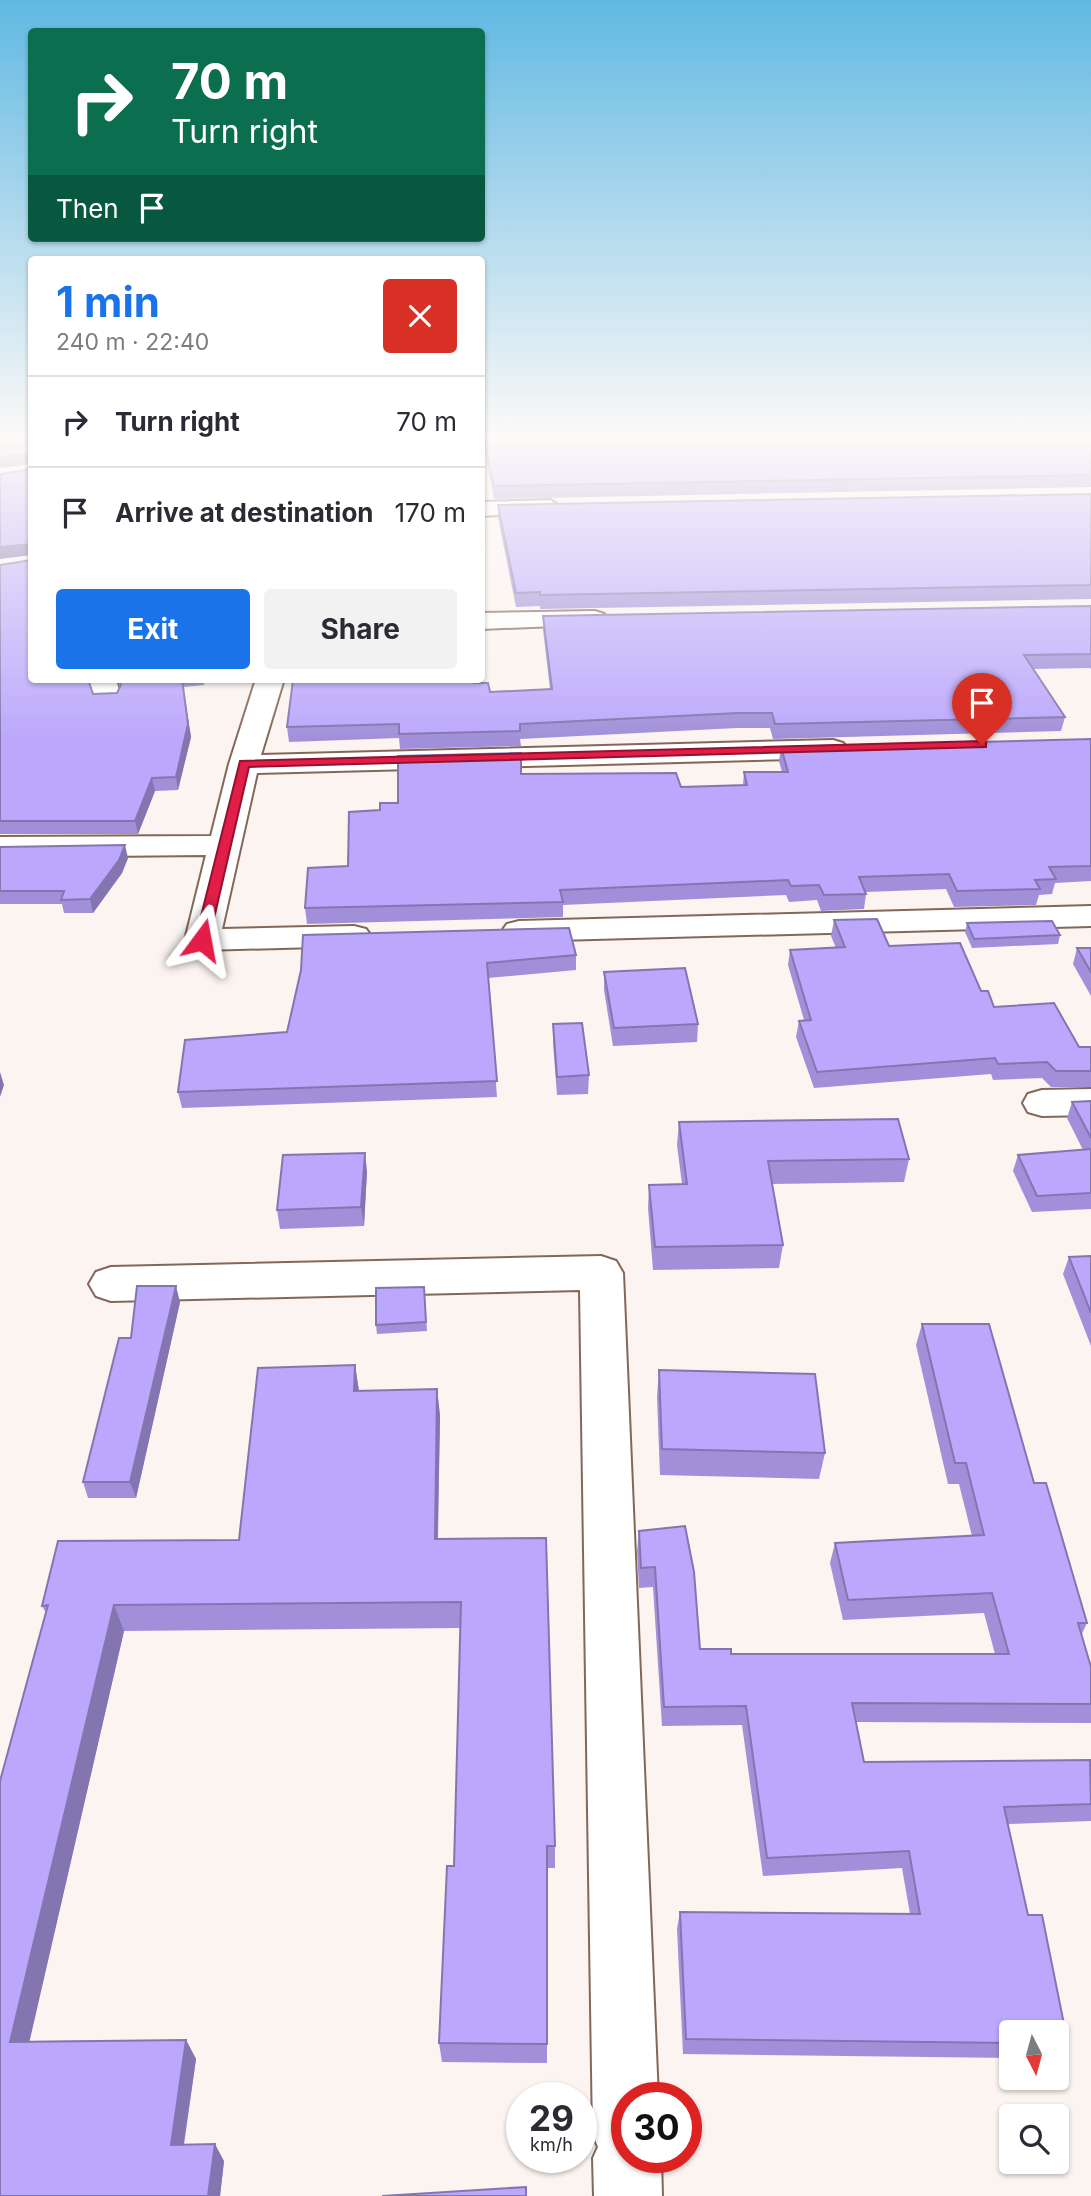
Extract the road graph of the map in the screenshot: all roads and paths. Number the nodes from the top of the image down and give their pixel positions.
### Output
1 (620, 618) edge
2 (485, 621) edge
3 (269, 683) edge
4 (855, 748) edge
5 (244, 764) junction
6 (225, 845) junction
7 (0, 847) edge
8 (1091, 916) edge
9 (494, 932) edge
10 (383, 935) edge
11 (1091, 1102) edge
12 (1042, 1103) dead end
13 (111, 1284) dead end
14 (624, 2082) edge
15 (627, 2173) edge
16 (628, 2196) edge

1 - 2 street
3 - 5 street
4 - 5 street
5 - 6 street
6 - 7 street
6 - 10 street
8 - 9 street
11 - 12 street
13 - 14 street
15 - 16 street

